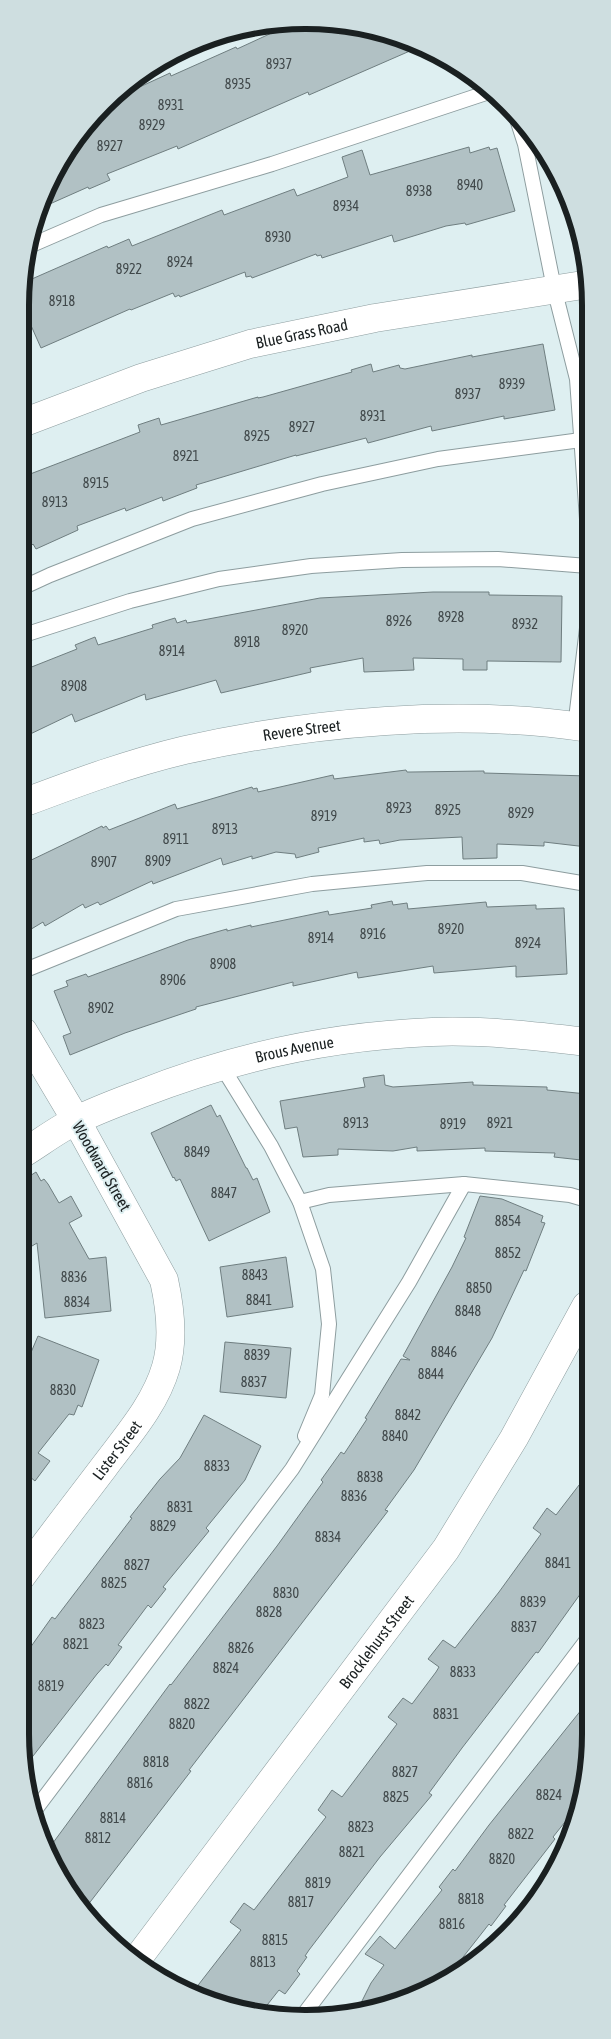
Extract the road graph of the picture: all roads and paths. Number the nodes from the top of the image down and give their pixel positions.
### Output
1 (484, 94) edge
2 (522, 133) edge
3 (36, 243) edge
4 (582, 285) edge
5 (554, 288) junction
6 (29, 420) edge
7 (581, 440) junction
8 (582, 453) edge
9 (582, 566) edge
10 (29, 586) edge
11 (29, 633) edge
12 (582, 728) edge
13 (29, 801) edge
14 (582, 883) edge
15 (29, 970) edge
16 (29, 1041) edge
17 (582, 1042) edge
18 (221, 1065) junction
19 (76, 1120) junction
20 (29, 1150) edge
21 (464, 1184) junction
22 (582, 1199) edge
23 (300, 1202) junction
24 (170, 1306) joint
25 (582, 1317) edge
26 (292, 1470) junction
27 (29, 1566) edge
28 (582, 1646) edge
29 (38, 1806) edge
30 (140, 1955) edge
31 (307, 2010) edge

1 - 3 lane
2 - 5 lane
4 - 5 street, Blue Grass Road
5 - 6 street, Blue Grass Road
5 - 7 lane
7 - 8 lane
7 - 10 lane
9 - 11 lane
12 - 13 street, Revere Street
14 - 15 lane
16 - 19 street, Woodward Street
17 - 18 street, Brous Avenue
18 - 19 street, Brous Avenue
18 - 23 lane
19 - 20 street, Brous Avenue
19 - 24 street, Woodward Street
21 - 22 lane
21 - 23 lane
21 - 26 lane
23 - 26 lane
24 - 27 street, Lister Street
25 - 30 street, Brocklehurst Street
26 - 29 lane
28 - 31 lane

